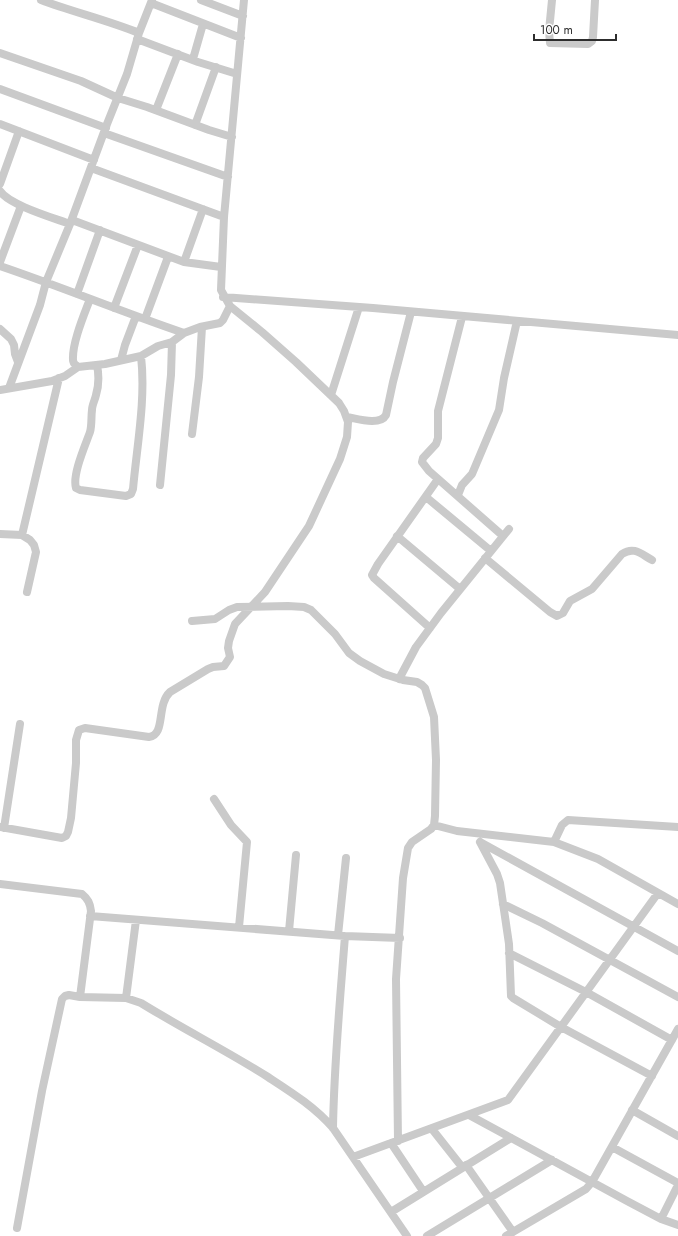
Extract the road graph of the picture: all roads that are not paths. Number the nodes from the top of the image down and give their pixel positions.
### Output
1 (41, 0) edge
2 (201, 0) edge
3 (244, 0) edge
4 (552, 0) edge
5 (595, 0) edge
6 (151, 2) edge
7 (243, 16) junction
8 (203, 24) junction
9 (138, 36) junction
10 (241, 38) junction
11 (0, 53) edge
12 (178, 54) junction
13 (192, 60) junction
14 (216, 67) junction
15 (237, 74) junction
16 (0, 89) edge
17 (118, 98) junction
18 (156, 110) junction
19 (0, 124) edge
20 (195, 125) junction
21 (105, 130) junction
22 (19, 131) junction
23 (232, 137) junction
24 (94, 160) junction
25 (91, 168) junction
26 (228, 177) junction
27 (0, 184) edge
28 (0, 191) edge
29 (21, 206) junction
30 (203, 209) junction
31 (224, 217) junction
32 (71, 222) junction
33 (100, 230) junction
34 (138, 245) junction
35 (168, 257) junction
36 (0, 262) edge
37 (184, 262) junction
38 (0, 266) edge
39 (221, 267) junction
40 (46, 282) junction
41 (77, 294) junction
42 (223, 297) junction
43 (90, 299) junction
44 (230, 306) junction
45 (359, 307) junction
46 (114, 308) junction
47 (411, 312) junction
48 (136, 316) junction
49 (462, 317) junction
50 (145, 319) junction
51 (517, 321) junction
52 (202, 327) junction
53 (0, 330) edge
54 (184, 333) junction
55 (678, 335) edge
56 (172, 342) junction
57 (141, 356) junction
58 (122, 360) junction
59 (18, 362) junction
60 (97, 365) junction
61 (78, 368) junction
62 (59, 378) junction
63 (9, 388) junction
64 (0, 390) edge
65 (331, 395) junction
66 (346, 417) junction
67 (192, 434) dead end
68 (438, 479) junction
69 (160, 485) dead end
70 (462, 485) junction
71 (449, 488) junction
72 (458, 495) junction
73 (426, 497) junction
74 (509, 529) dead end
75 (0, 534) edge
76 (22, 535) junction
77 (397, 536) junction
78 (503, 536) junction
79 (491, 551) junction
80 (485, 558) junction
81 (652, 560) dead end
82 (460, 589) junction
83 (27, 592) dead end
84 (250, 607) junction
85 (192, 621) dead end
86 (430, 628) junction
87 (399, 679) junction
88 (20, 724) dead end
89 (214, 799) dead end
90 (434, 825) junction
91 (2, 827) edge
92 (678, 828) edge
93 (474, 833) junction
94 (480, 842) junction
95 (554, 842) junction
96 (296, 855) dead end
97 (346, 858) dead end
98 (0, 884) edge
99 (658, 892) junction
100 (503, 904) junction
101 (678, 904) edge
102 (90, 916) junction
103 (136, 920) junction
104 (633, 926) junction
105 (239, 927) junction
106 (289, 931) junction
107 (341, 935) junction
108 (400, 938) junction
109 (678, 951) edge
110 (510, 953) junction
111 (609, 960) junction
112 (586, 992) junction
113 (80, 997) junction
114 (678, 997) edge
115 (126, 998) junction
116 (561, 1026) junction
117 (678, 1029) edge
118 (672, 1040) junction
119 (652, 1076) junction
120 (632, 1110) junction
121 (469, 1115) junction
122 (333, 1128) junction
123 (432, 1128) junction
124 (678, 1136) edge
125 (511, 1138) junction
126 (395, 1142) junction
127 (612, 1147) junction
128 (353, 1157) junction
129 (552, 1160) junction
130 (464, 1166) junction
131 (592, 1182) junction
132 (678, 1184) edge
133 (423, 1191) junction
134 (490, 1199) junction
135 (390, 1212) junction
136 (660, 1219) junction
137 (678, 1225) edge
138 (17, 1228) dead end
139 (510, 1234) edge
140 (407, 1236) edge
141 (427, 1236) edge

1 - 9 street
2 - 7 street
3 - 7 street
4 - 5 street
6 - 8 street
6 - 9 street
7 - 10 street
8 - 10 street
8 - 13 street
9 - 12 street
9 - 17 street
10 - 15 street
11 - 17 street
12 - 13 street
12 - 18 street
13 - 14 street
14 - 15 street
14 - 20 street
15 - 23 street
16 - 21 street
17 - 18 street
17 - 21 street
18 - 20 street
19 - 22 street
20 - 23 street
21 - 24 street
21 - 26 street
22 - 24 street
22 - 27 street
23 - 26 street
24 - 25 street
25 - 30 street
25 - 32 street
26 - 31 street
28 - 29 street
29 - 32 street
29 - 36 street
30 - 31 street
30 - 37 street
31 - 39 street
32 - 33 street
32 - 40 street
33 - 34 street
33 - 41 street
34 - 35 street
34 - 46 street
35 - 37 street
35 - 50 street
37 - 39 street
38 - 40 street
39 - 42 street
40 - 41 street
40 - 59 street
41 - 43 street
42 - 44 street
42 - 45 street
43 - 46 street
43 - 61 street
44 - 52 street
44 - 65 street
45 - 47 street
45 - 65 street
46 - 48 street
47 - 49 street
47 - 66 street
48 - 50 street
48 - 58 street
49 - 51 street
49 - 68 street
50 - 54 street
51 - 55 street
51 - 70 street
52 - 54 street
52 - 67 street
53 - 59 street
54 - 56 street
56 - 57 street
56 - 69 street
57 - 58 street
57 - 60 street
58 - 60 street
59 - 63 street
60 - 61 street
61 - 62 street
62 - 63 street
62 - 76 street
63 - 64 street
65 - 66 street
66 - 84 street
68 - 71 street
68 - 73 street
70 - 71 street
70 - 72 street
71 - 72 street
72 - 78 street
73 - 77 street
73 - 79 street
74 - 78 street
75 - 76 street
76 - 83 street
77 - 82 street
77 - 86 street
78 - 79 street
79 - 80 street
80 - 81 street
80 - 82 street
82 - 86 street
84 - 85 street
84 - 87 street
84 - 91 street
86 - 87 street
87 - 90 street
88 - 91 street
89 - 105 street
90 - 93 street
90 - 108 street
92 - 95 street
93 - 94 street
93 - 95 street
94 - 100 street
94 - 104 street
95 - 99 street
96 - 106 street
97 - 107 street
98 - 102 street
99 - 101 street
99 - 104 street
100 - 110 street
100 - 111 street
102 - 103 street
102 - 113 street
103 - 105 street
103 - 115 street
104 - 109 street
104 - 111 street
105 - 106 street
106 - 107 street
107 - 108 street
107 - 122 street
108 - 126 street
110 - 112 street
110 - 116 street
111 - 112 street
111 - 114 street
112 - 116 street
112 - 118 street
113 - 115 street
113 - 138 street
115 - 122 street
116 - 119 street
116 - 121 street
117 - 118 street
118 - 119 street
119 - 120 street
120 - 124 street
120 - 127 street
121 - 123 street
121 - 125 street
122 - 128 street
123 - 126 street
123 - 130 street
125 - 129 street
125 - 130 street
126 - 128 street
126 - 133 street
127 - 131 street
127 - 132 street
128 - 135 street
129 - 131 street
129 - 134 street
130 - 133 street
130 - 134 street
131 - 136 street
131 - 139 street
132 - 136 street
133 - 135 street
134 - 139 street
134 - 141 street
135 - 140 street
136 - 137 street

